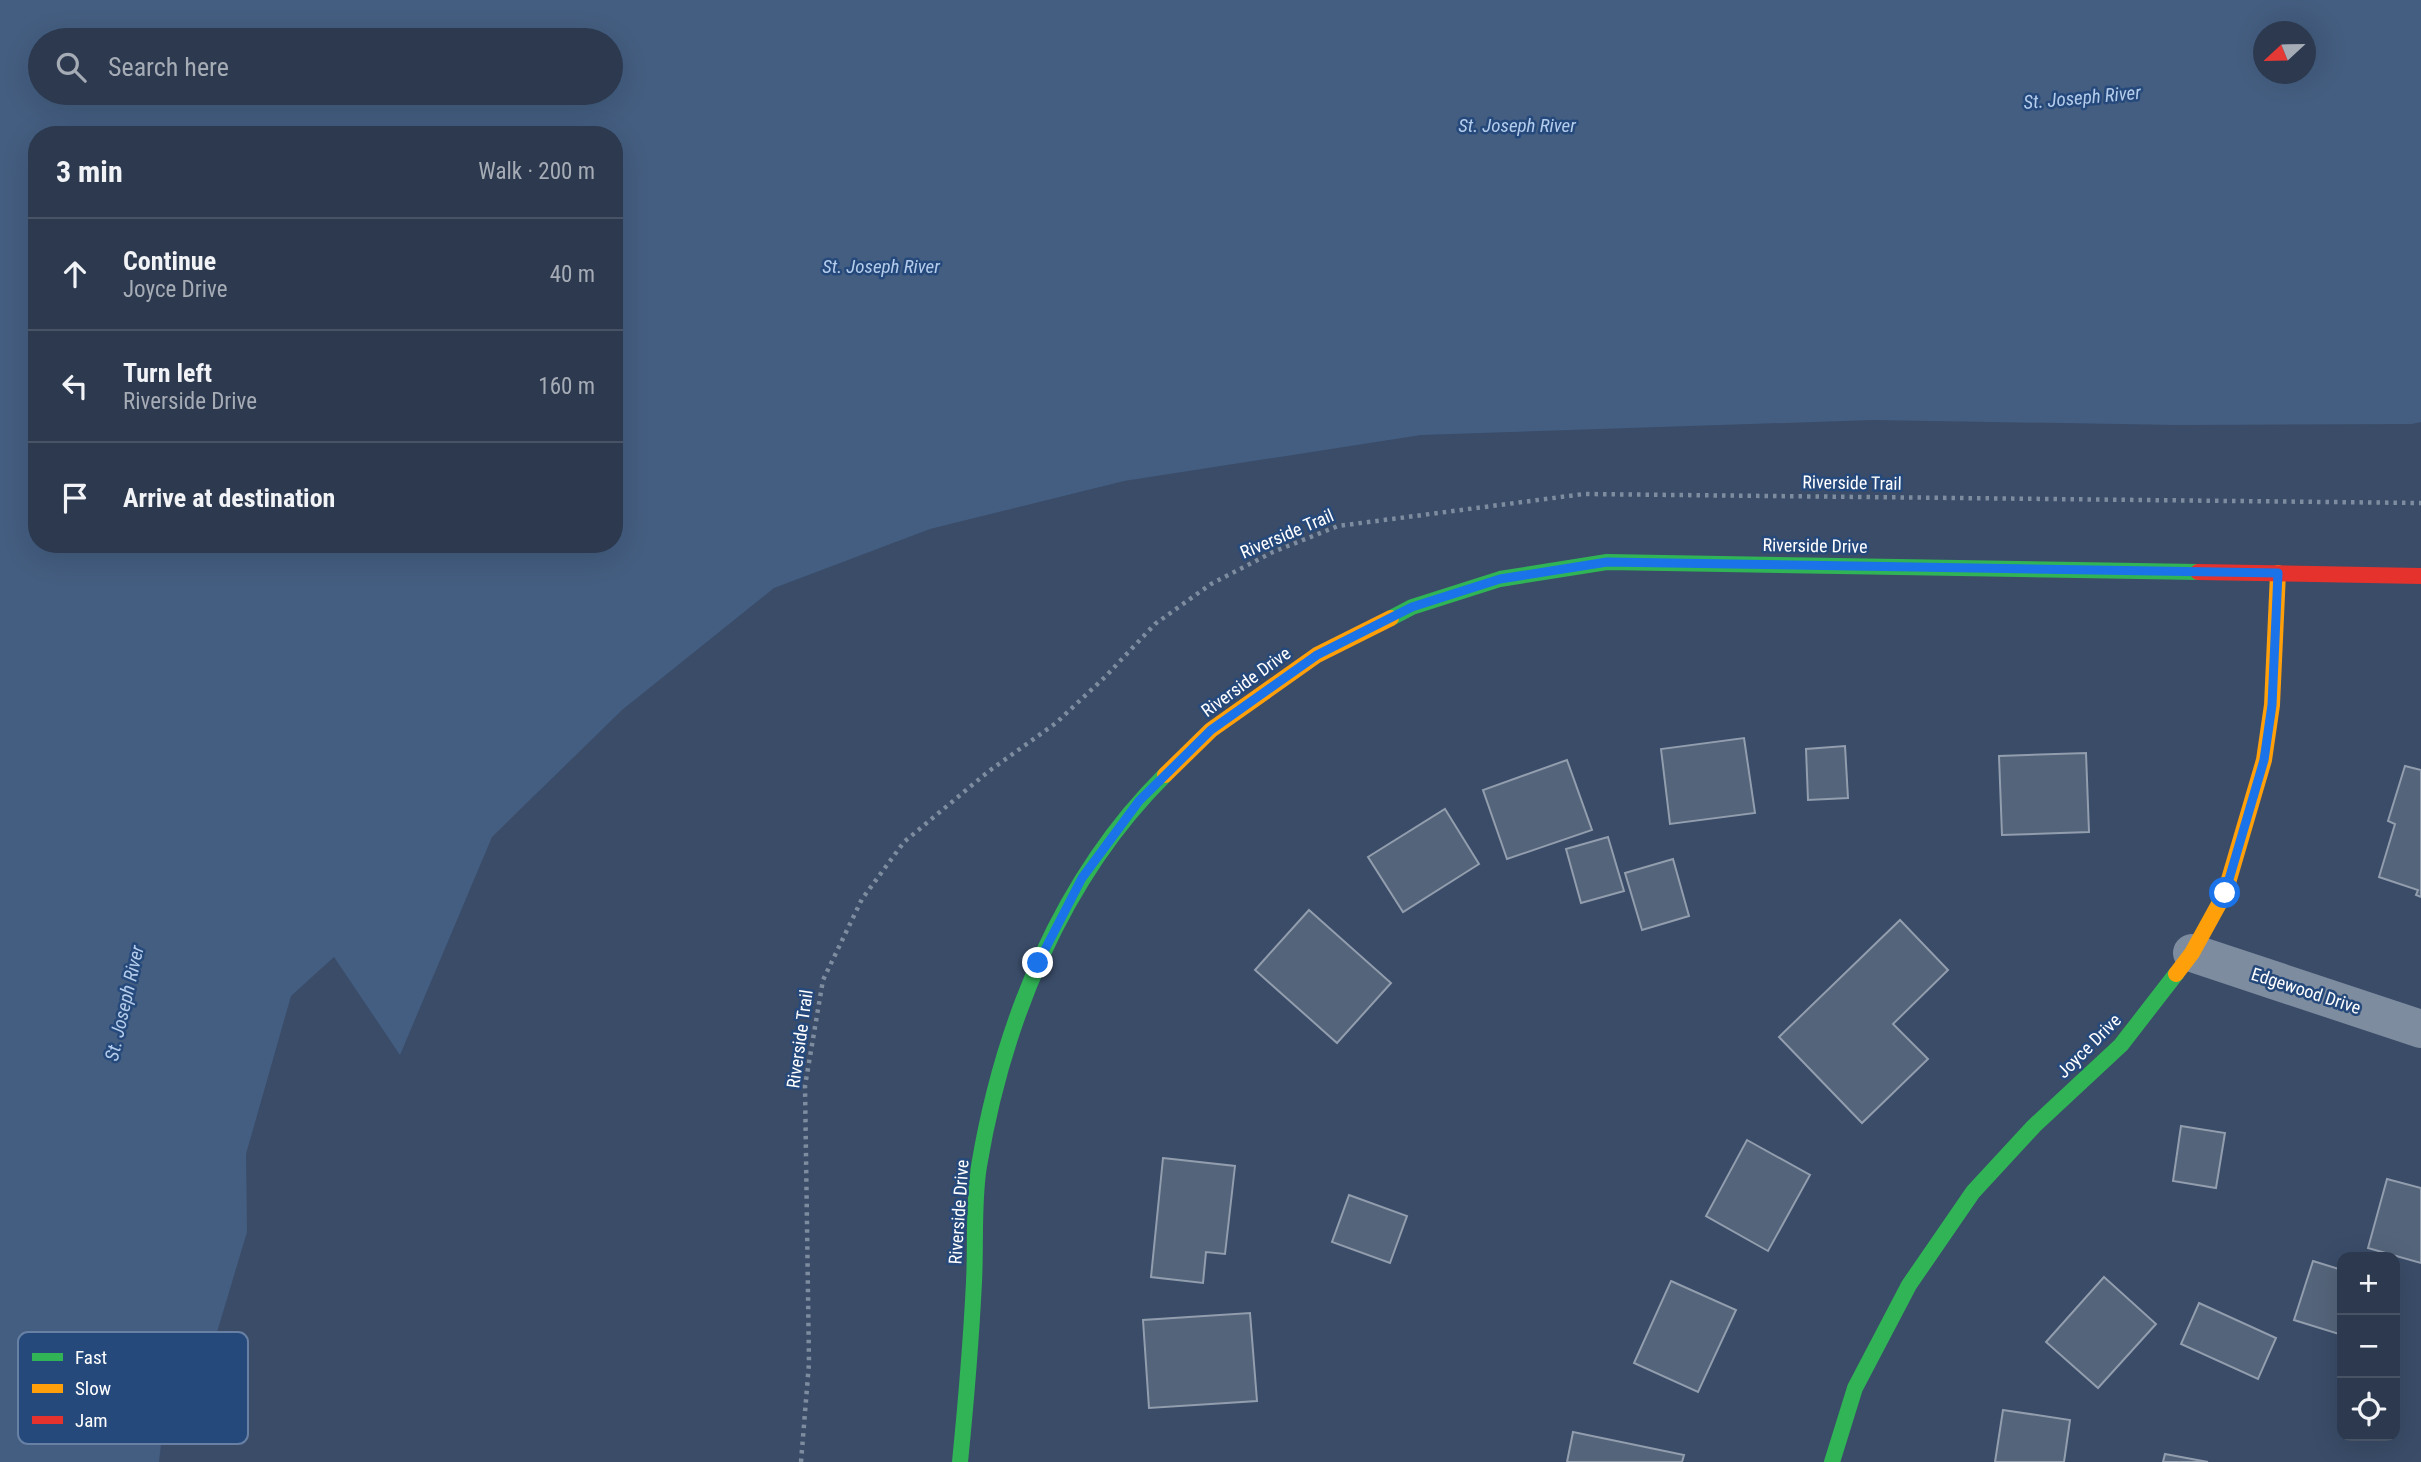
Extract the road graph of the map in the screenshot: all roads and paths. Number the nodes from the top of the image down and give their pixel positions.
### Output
1 (2421, 503) edge
2 (2278, 573) junction
3 (2421, 576) edge
4 (2192, 953) junction
5 (2421, 1029) edge
6 (801, 1462) edge
7 (960, 1462) edge
8 (1832, 1462) edge

1 - 6 path, Riverside Trail
2 - 3 street, Riverside Drive
2 - 4 street, Joyce Drive
2 - 7 street, Riverside Drive
4 - 5 street, Edgewood Drive
4 - 8 street, Joyce Drive

